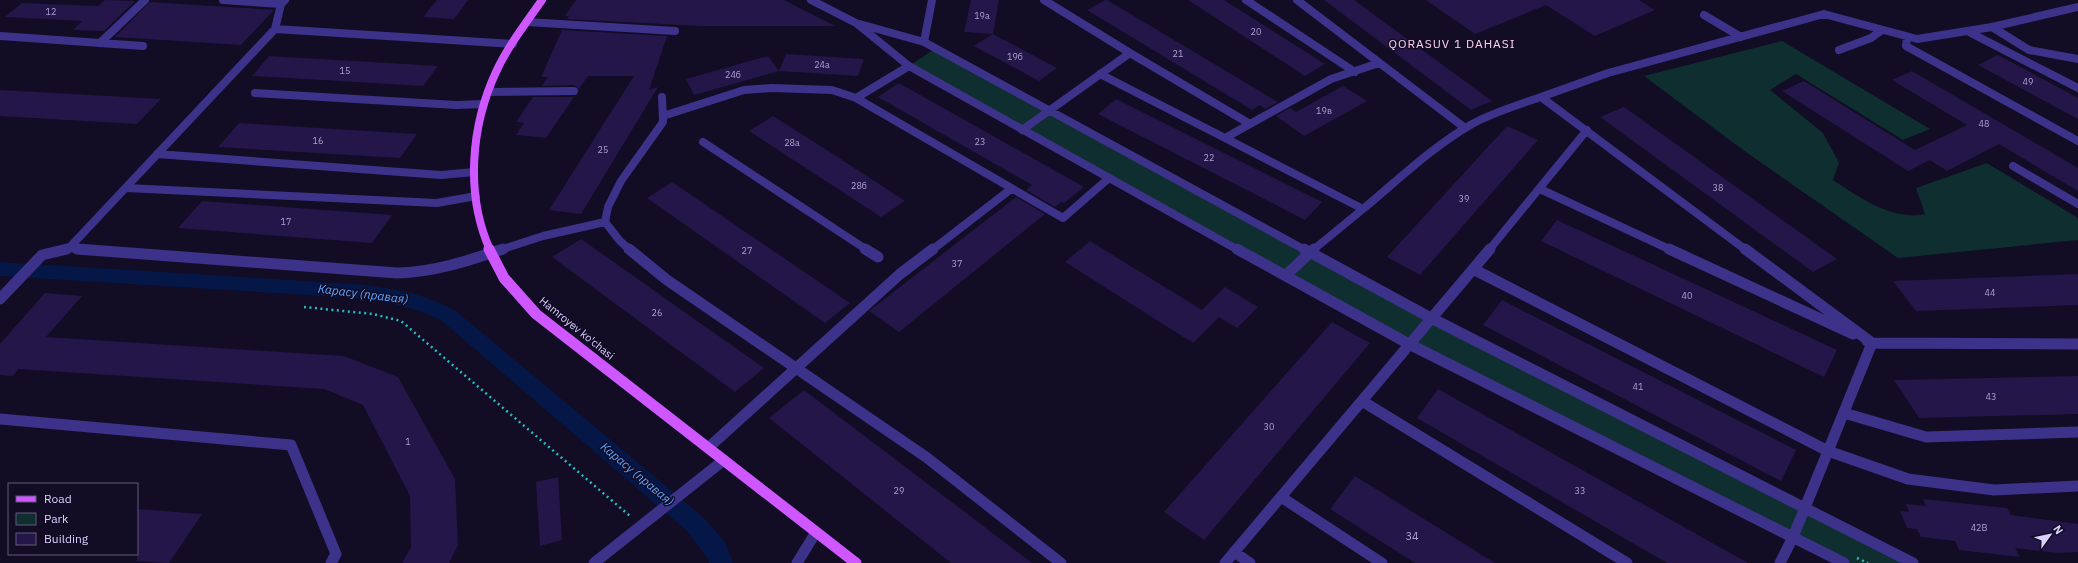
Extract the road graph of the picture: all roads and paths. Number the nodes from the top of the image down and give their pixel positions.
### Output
1 (145, 0) edge
2 (223, 0) edge
3 (542, 0) edge
4 (812, 0) edge
5 (932, 0) edge
6 (1044, 0) edge
7 (1246, 0) edge
8 (1297, 0) edge
9 (283, 2) edge
10 (2078, 7) edge
11 (1704, 15) dead end
12 (527, 22) junction
13 (856, 23) junction
14 (1992, 26) junction
15 (275, 29) junction
16 (1882, 30) junction
17 (675, 31) dead end
18 (1968, 31) junction
19 (0, 36) edge
20 (1742, 36) junction
21 (1907, 38) junction
22 (924, 42) junction
23 (100, 43) junction
24 (513, 44) junction
25 (143, 46) dead end
26 (1840, 50) dead end
27 (1130, 53) junction
28 (2078, 59) edge
29 (1379, 63) junction
30 (909, 66) junction
31 (1355, 72) junction
32 (1100, 74) junction
33 (2078, 88) edge
34 (574, 91) dead end
35 (255, 92) dead end
36 (488, 92) junction
37 (1541, 97) junction
38 (662, 98) dead end
39 (856, 98) junction
40 (484, 104) junction
41 (1049, 111) junction
42 (663, 116) junction
43 (1250, 124) junction
44 (1465, 128) junction
45 (1022, 130) junction
46 (1587, 130) junction
47 (1225, 138) junction
48 (2078, 141) edge
49 (703, 142) dead end
50 (157, 154) junction
51 (2013, 166) dead end
52 (474, 172) junction
53 (1109, 178) junction
54 (126, 188) junction
55 (1011, 189) junction
56 (1540, 189) junction
57 (476, 196) junction
58 (2078, 204) edge
59 (1363, 209) junction
60 (606, 222) junction
61 (69, 248) junction
62 (490, 252) junction
63 (1309, 253) junction
64 (878, 256) dead end
65 (1473, 269) junction
66 (1286, 275) junction
67 (0, 299) edge
68 (304, 307) dead end
69 (1431, 318) junction
70 (1872, 343) junction
71 (1409, 344) junction
72 (2078, 344) edge
73 (795, 367) junction
74 (1362, 402) junction
75 (1844, 412) junction
76 (0, 419) edge
77 (2078, 432) edge
78 (708, 448) junction
79 (1828, 451) junction
80 (724, 460) junction
81 (2078, 486) edge
82 (1281, 497) junction
83 (1803, 508) junction
84 (641, 525) junction
85 (816, 532) junction
86 (1793, 536) junction
87 (1234, 552) junction
88 (331, 563) edge
89 (594, 563) edge
90 (797, 563) edge
91 (856, 563) edge
92 (1061, 563) edge
93 (1225, 563) edge
94 (1250, 563) edge
95 (1382, 563) edge
96 (1627, 563) edge
97 (1780, 563) edge
98 (1844, 563) edge
99 (1913, 563) edge

1 - 23 street
2 - 9 street
3 - 12 main road, Hamroyev ko'chasi
4 - 13 street
5 - 22 street
6 - 27 street
7 - 31 street
8 - 29 street
9 - 15 street
10 - 14 street
11 - 20 street
12 - 17 street
12 - 24 main road, Hamroyev ko'chasi
13 - 22 street
13 - 30 street
14 - 18 street
14 - 28 street
15 - 24 street
15 - 50 street
16 - 20 street
16 - 21 street
16 - 26 street
18 - 21 street
18 - 33 street
19 - 23 street
20 - 37 street
21 - 48 street
22 - 41 street
23 - 25 street
24 - 36 main road, Hamroyev ko'chasi
27 - 32 street
27 - 43 street
29 - 31 street
29 - 44 street
30 - 39 street
30 - 45 street
31 - 43 street
32 - 41 street
32 - 47 street
34 - 36 street
35 - 40 street
36 - 40 main road, Hamroyev ko'chasi
37 - 44 street
37 - 46 street
38 - 42 street
39 - 42 street
39 - 55 street
40 - 52 main road, Hamroyev ko'chasi
41 - 45 street
41 - 63 street
42 - 60 street
43 - 47 street
44 - 59 street
45 - 53 street
46 - 56 street
46 - 70 street
47 - 59 street
49 - 64 street
50 - 52 street
50 - 54 street
51 - 58 street
52 - 57 main road, Hamroyev ko'chasi
53 - 55 street
53 - 66 street
54 - 57 street
54 - 61 street
55 - 73 street
56 - 65 street
56 - 70 street
57 - 62 main road, Hamroyev ko'chasi
59 - 63 street
60 - 62 street
60 - 73 street
61 - 62 street
61 - 67 street
62 - 78 main road, Hamroyev ko'chasi
63 - 66 street
63 - 69 street
65 - 69 street
65 - 79 street
66 - 71 street
68 - 84 path
69 - 71 street
69 - 83 street
70 - 72 street
70 - 75 street
71 - 74 street
71 - 86 street
73 - 78 street
73 - 92 street
74 - 82 street
74 - 96 street
75 - 77 street
75 - 79 street
76 - 88 street
78 - 80 main road, Hamroyev ko'chasi
79 - 81 street
79 - 83 street
80 - 84 street
80 - 85 main road, Hamroyev ko'chasi
82 - 87 street
82 - 95 street
83 - 86 street
83 - 99 street
84 - 89 street
85 - 90 street
85 - 91 main road, Hamroyev ko'chasi
86 - 97 street
86 - 98 street
87 - 93 street
87 - 94 street

